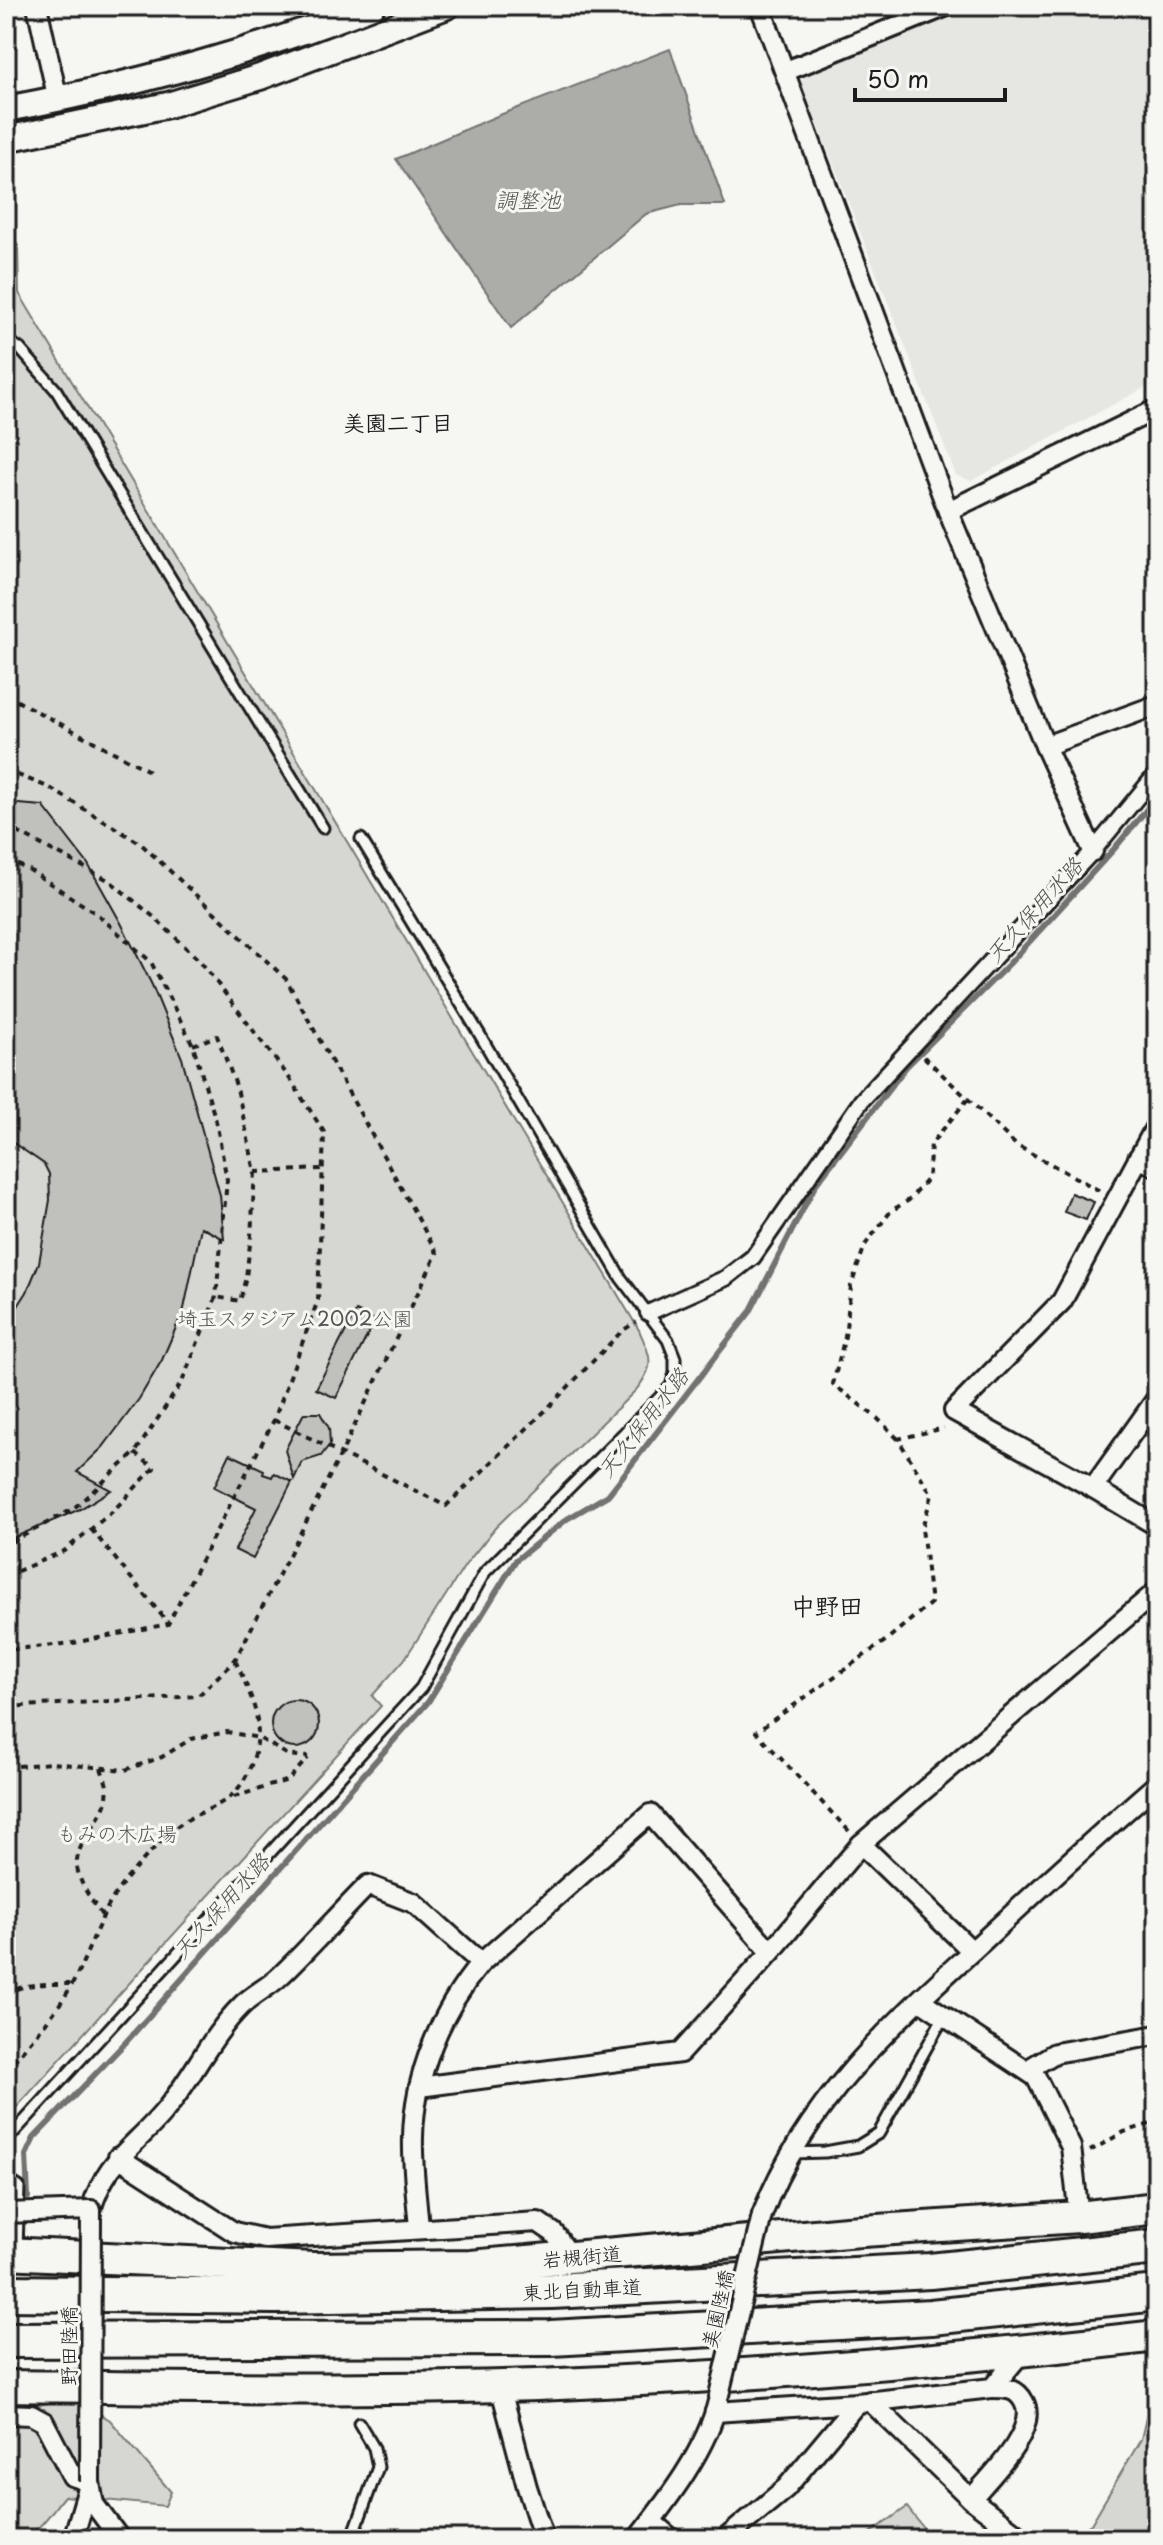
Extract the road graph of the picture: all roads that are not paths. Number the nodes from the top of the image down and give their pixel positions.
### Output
1 (37, 6) edge
2 (372, 6) edge
3 (447, 6) edge
4 (760, 6) edge
5 (947, 6) edge
6 (786, 71) junction
7 (58, 100) junction
8 (6, 109) edge
9 (6, 139) edge
10 (6, 339) edge
11 (1157, 409) edge
12 (948, 511) junction
13 (1157, 705) edge
14 (1045, 746) junction
15 (1157, 773) edge
16 (323, 828) dead end
17 (361, 839) dead end
18 (1093, 851) junction
19 (1157, 1124) edge
20 (1138, 1158) junction
21 (1157, 1167) edge
22 (648, 1313) junction
23 (1157, 1398) edge
24 (1093, 1488) junction
25 (1157, 1526) edge
26 (1157, 1591) edge
27 (1157, 1784) edge
28 (861, 1844) junction
29 (972, 1951) junction
30 (771, 1952) junction
31 (481, 1963) junction
32 (920, 2000) junction
33 (944, 2016) junction
34 (1157, 2035) edge
35 (1027, 2070) junction
36 (419, 2087) junction
37 (6, 2141) edge
38 (790, 2153) junction
39 (118, 2157) junction
40 (6, 2179) edge
41 (1157, 2208) edge
42 (91, 2210) junction
43 (6, 2213) edge
44 (1079, 2217) junction
45 (419, 2229) junction
46 (1157, 2247) edge
47 (259, 2251) junction
48 (11, 2253) edge
49 (571, 2257) junction
50 (6, 2293) edge
51 (1157, 2293) edge
52 (1157, 2336) edge
53 (6, 2340) edge
54 (1022, 2352) junction
55 (6, 2386) edge
56 (500, 2386) junction
57 (992, 2388) junction
58 (864, 2402) junction
59 (717, 2404) junction
60 (6, 2414) edge
61 (359, 2423) dead end
62 (90, 2482) junction
63 (971, 2499) junction
64 (651, 2521) junction
65 (73, 2539) edge
66 (120, 2539) edge
67 (352, 2539) edge
68 (544, 2539) edge
69 (637, 2539) edge
70 (672, 2539) edge
71 (725, 2539) edge
72 (1024, 2539) edge

1 - 7 street
2 - 7 street
3 - 9 street
4 - 6 street
5 - 6 street
6 - 12 street
7 - 8 street
10 - 16 lane
11 - 12 street
12 - 14 street
13 - 14 street
14 - 18 street
15 - 18 street
17 - 22 lane
18 - 22 street
19 - 20 street
20 - 21 street
20 - 24 street
22 - 37 lane
23 - 24 street
24 - 25 street
26 - 28 street
27 - 29 street, 美園陸橋
28 - 29 street
28 - 30 street
29 - 32 street, 美園陸橋
30 - 31 street
30 - 36 street
31 - 36 street
31 - 39 street
32 - 33 street
32 - 38 street, 美園陸橋
33 - 35 street
33 - 38 lane
34 - 35 street
35 - 44 street
36 - 45 street
38 - 59 street, 美園陸橋, bridge
39 - 42 street
39 - 47 street
40 - 48 lane
41 - 44 highway, 岩槻街道
42 - 43 street, bridge
42 - 62 street, 野田陸橋, bridge
44 - 49 highway, 岩槻街道
45 - 47 street
45 - 49 street
46 - 50 highway, 東北自動車道
47 - 48 highway, 岩槻街道
47 - 49 highway, 岩槻街道
51 - 53 highway
52 - 54 highway
54 - 56 highway
54 - 57 street
55 - 56 highway
56 - 68 street
57 - 58 street
57 - 63 street
58 - 59 street
58 - 63 street
58 - 71 street
59 - 64 street, 美園陸橋
60 - 62 street
61 - 67 lane
62 - 65 street
62 - 66 street
63 - 72 street
64 - 69 street, 美園陸橋
64 - 70 street

